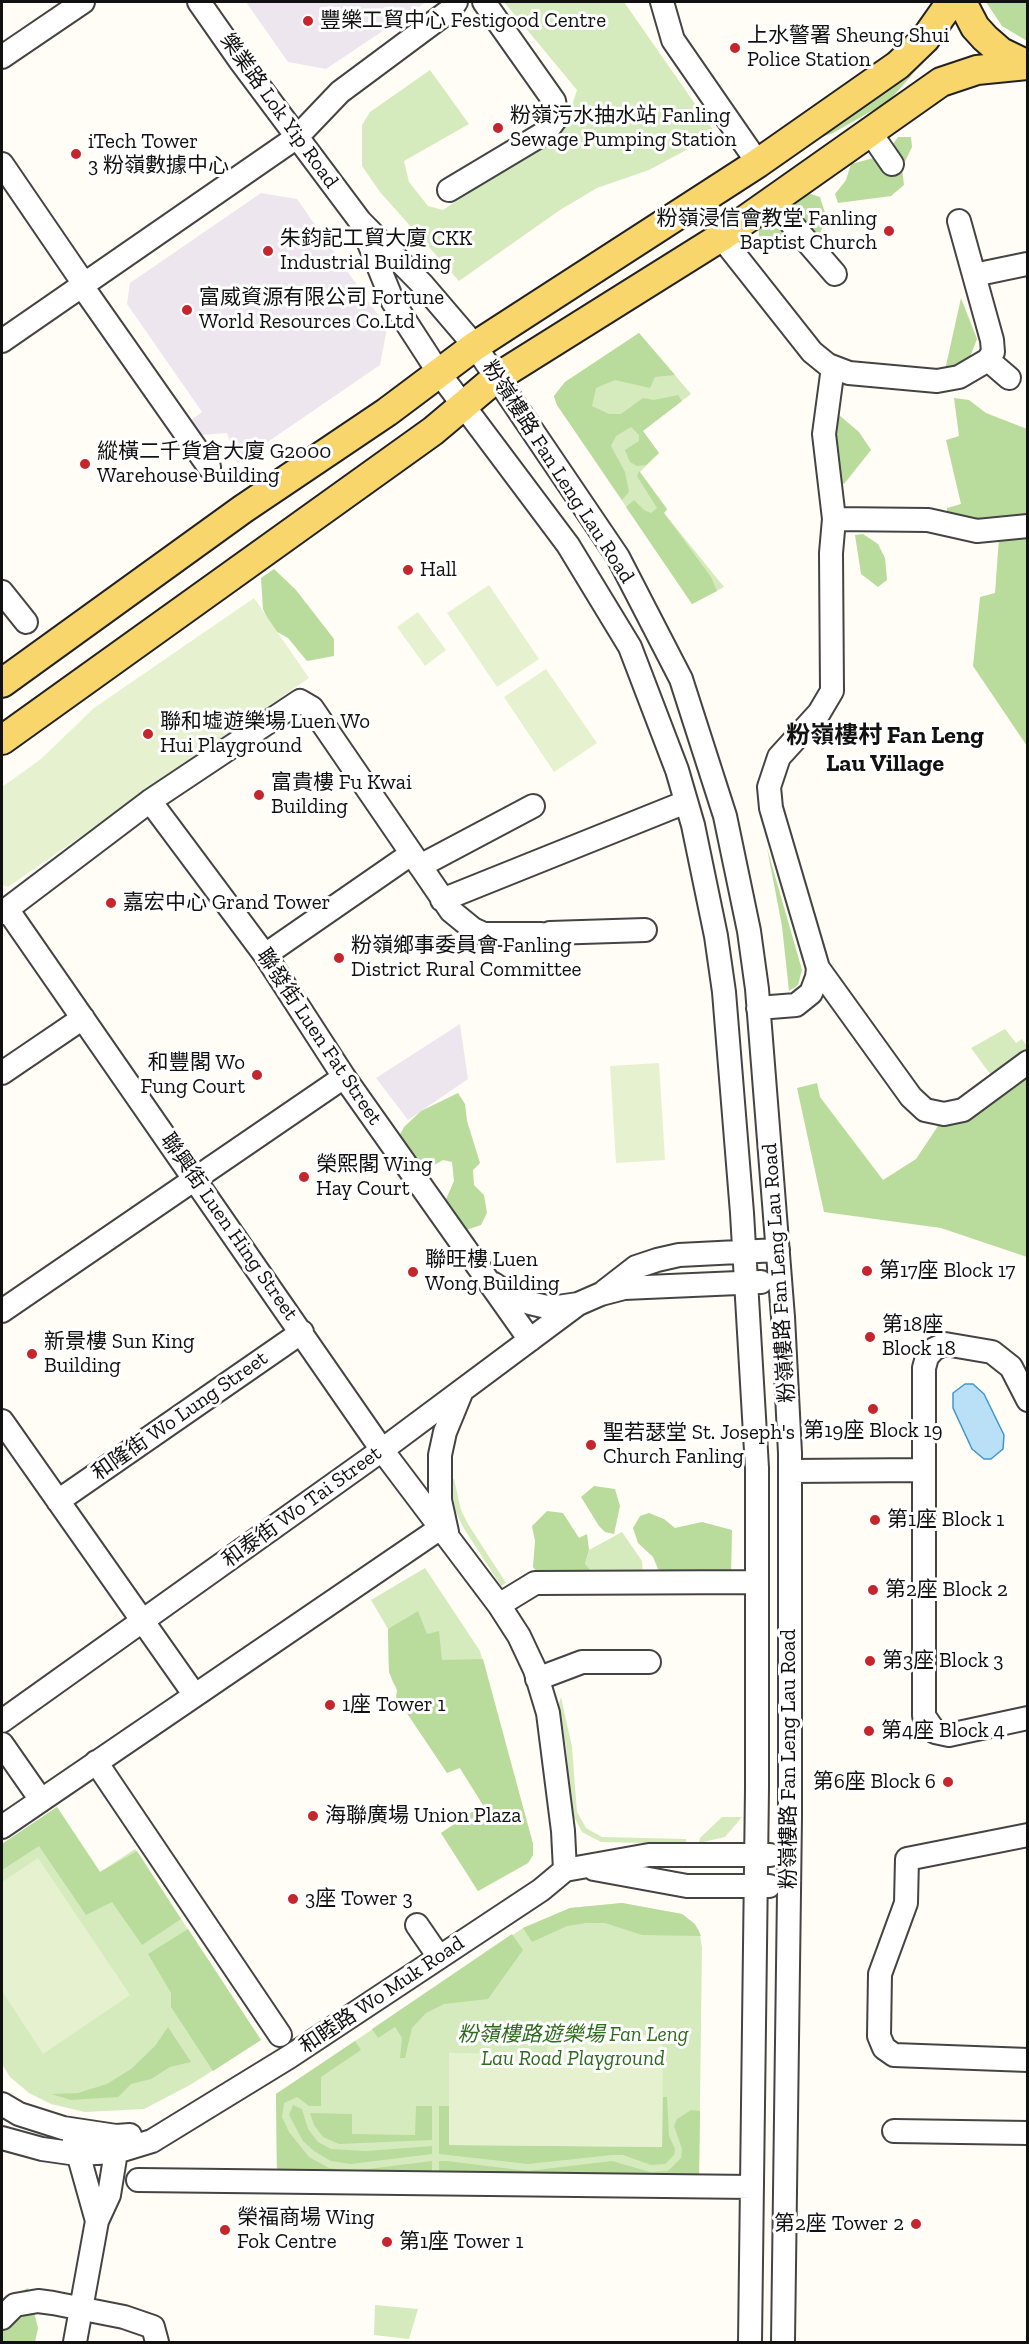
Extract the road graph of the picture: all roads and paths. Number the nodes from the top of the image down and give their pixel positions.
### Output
1 (83, 2) edge
2 (199, 2) edge
3 (456, 2) edge
4 (484, 2) edge
5 (662, 2) edge
6 (951, 2) edge
7 (963, 2) edge
8 (2, 57) edge
9 (1028, 65) edge
10 (870, 132) junction
11 (297, 137) junction
12 (758, 163) junction
13 (2, 164) edge
14 (892, 164) dead end
15 (449, 190) dead end
16 (772, 201) junction
17 (360, 221) junction
18 (959, 221) dead end
19 (721, 237) junction
20 (1027, 264) edge
21 (835, 274) dead end
22 (974, 275) junction
23 (83, 285) junction
24 (2, 341) edge
25 (475, 346) junction
26 (988, 360) junction
27 (833, 367) junction
28 (439, 373) junction
29 (496, 378) junction
30 (1009, 378) dead end
31 (463, 405) junction
32 (209, 467) dead end
33 (834, 519) junction
34 (1028, 526) edge
35 (2, 592) edge
36 (26, 622) dead end
37 (2, 683) edge
38 (2, 740) edge
39 (150, 801) junction
40 (686, 802) junction
41 (532, 806) dead end
42 (416, 860) junction
43 (442, 900) junction
44 (4, 911) edge
45 (645, 930) dead end
46 (265, 955) junction
47 (818, 968) junction
48 (758, 1008) junction
49 (83, 1018) junction
50 (1028, 1062) edge
51 (2, 1073) edge
52 (344, 1077) junction
53 (194, 1179) junction
54 (778, 1250) junction
55 (745, 1251) junction
56 (484, 1275) junction
57 (780, 1281) junction
58 (747, 1283) junction
59 (601, 1294) junction
60 (578, 1304) junction
61 (2, 1311) edge
62 (302, 1332) junction
63 (530, 1340) junction
64 (462, 1390) junction
65 (1028, 1400) edge
66 (2, 1421) edge
67 (382, 1450) junction
68 (924, 1470) junction
69 (790, 1471) junction
70 (58, 1501) junction
71 (445, 1537) junction
72 (757, 1582) junction
73 (498, 1605) junction
74 (142, 1621) junction
75 (649, 1662) dead end
76 (537, 1679) junction
77 (194, 1694) junction
78 (1028, 1718) edge
79 (2, 1721) edge
80 (2, 1744) edge
81 (96, 1762) junction
82 (41, 1800) junction
83 (2, 1827) edge
84 (1028, 1835) edge
85 (756, 1855) junction
86 (789, 1855) junction
87 (574, 1869) junction
88 (755, 1886) junction
89 (789, 1886) junction
90 (417, 1925) dead end
91 (439, 1957) junction
92 (280, 2035) dead end
93 (1028, 2060) edge
94 (2, 2104) edge
95 (73, 2130) junction
96 (894, 2131) dead end
97 (1028, 2133) edge
98 (2, 2138) edge
99 (116, 2144) junction
100 (77, 2154) junction
101 (138, 2180) dead end
102 (752, 2187) junction
103 (97, 2221) junction
104 (80, 2309) junction
105 (2, 2318) edge
106 (75, 2343) edge
107 (157, 2343) edge
108 (750, 2343) edge
109 (783, 2343) edge

1 - 8 street
2 - 11 street, 樂業路 Lok Yip Road
3 - 11 street
4 - 15 street
5 - 12 street
6 - 12 main road
7 - 9 main road
9 - 10 main road
10 - 14 street
10 - 16 main road
11 - 17 street, 樂業路 Lok Yip Road
11 - 23 street
12 - 25 main road
13 - 23 street
16 - 19 main road
16 - 21 street
17 - 25 street, 樂業路 Lok Yip Road
17 - 28 street, 樂業路 Lok Yip Road
18 - 22 street
19 - 27 street
19 - 29 main road
20 - 22 street
22 - 26 street
23 - 24 street
23 - 32 street
25 - 28 main road
25 - 29 street, 粉嶺樓路 Fan Leng Lau Road
26 - 27 street
26 - 30 street
27 - 33 street
28 - 31 street, 粉嶺樓路 Fan Leng Lau Road
28 - 37 main road
29 - 31 main road
29 - 48 street, 粉嶺樓路 Fan Leng Lau Road
31 - 38 main road
31 - 40 street, 粉嶺樓路 Fan Leng Lau Road
33 - 34 street
33 - 47 street
35 - 36 street
39 - 42 street
39 - 44 street
39 - 46 street, 聯發街 Luen Fat Street
40 - 43 street
40 - 55 street, 粉嶺樓路 Fan Leng Lau Road
41 - 42 street
42 - 43 street
42 - 46 street
43 - 45 street
44 - 49 street, 聯興街 Luen Hing Street
46 - 52 street, 聯發街 Luen Fat Street
47 - 48 street
47 - 50 street
48 - 54 street, 粉嶺樓路 Fan Leng Lau Road
49 - 51 street
49 - 53 street, 聯興街 Luen Hing Street
52 - 53 street
52 - 56 street, 聯發街 Luen Fat Street
53 - 61 street
53 - 62 street, 聯興街 Luen Hing Street
54 - 55 street, 和泰街 Wo Tai Street
54 - 57 street, 粉嶺樓路 Fan Leng Lau Road
55 - 58 street, 粉嶺樓路 Fan Leng Lau Road
55 - 59 street, 和泰街 Wo Tai Street
56 - 60 street, 聯發街 Luen Fat Street
56 - 63 street, 聯發街 Luen Fat Street
57 - 58 street, 和泰街 Wo Tai Street
57 - 69 street, 粉嶺樓路 Fan Leng Lau Road
58 - 59 street, 和泰街 Wo Tai Street
58 - 72 street, 粉嶺樓路 Fan Leng Lau Road
59 - 60 street, 和泰街 Wo Tai Street
60 - 63 street, 和泰街 Wo Tai Street
62 - 67 street, 聯興街 Luen Hing Street
62 - 70 street, 和隆街 Wo Lung Street
63 - 64 street, 和泰街 Wo Tai Street
64 - 67 street, 和泰街 Wo Tai Street
64 - 71 street, 聯興街 Luen Hing Street
65 - 68 street
66 - 70 street
67 - 71 street, 聯興街 Luen Hing Street
67 - 74 street, 和泰街 Wo Tai Street
68 - 69 street
68 - 78 street
69 - 86 street, 粉嶺樓路 Fan Leng Lau Road
70 - 74 street
71 - 73 street, 聯興街 Luen Hing Street
71 - 77 street
72 - 73 street
72 - 85 street, 粉嶺樓路 Fan Leng Lau Road
73 - 76 street, 聯興街 Luen Hing Street
74 - 77 street
74 - 79 street, 和泰街 Wo Tai Street
75 - 76 street
76 - 87 street, 聯興街 Luen Hing Street
77 - 81 street
80 - 82 street
81 - 82 street
81 - 92 street
82 - 83 street
84 - 93 street
85 - 86 street, 和睦路 Wo Muk Road
85 - 87 street, 和睦路 Wo Muk Road
85 - 88 street, 粉嶺樓路 Fan Leng Lau Road
86 - 89 street, 粉嶺樓路 Fan Leng Lau Road
87 - 88 street
87 - 91 street, 和睦路 Wo Muk Road
88 - 89 street
88 - 102 street, 粉嶺樓路 Fan Leng Lau Road
89 - 109 street, 粉嶺樓路 Fan Leng Lau Road
90 - 91 street
91 - 99 street, 和睦路 Wo Muk Road
94 - 95 street, 和睦路 Wo Muk Road
95 - 99 street, 和睦路 Wo Muk Road
95 - 100 street
96 - 97 street
98 - 100 street, 和睦路 Wo Muk Road
99 - 100 street, 和睦路 Wo Muk Road
99 - 103 street
100 - 103 street
101 - 102 street
102 - 108 street, 粉嶺樓路 Fan Leng Lau Road
103 - 104 street
104 - 105 street
104 - 106 street
104 - 107 street

